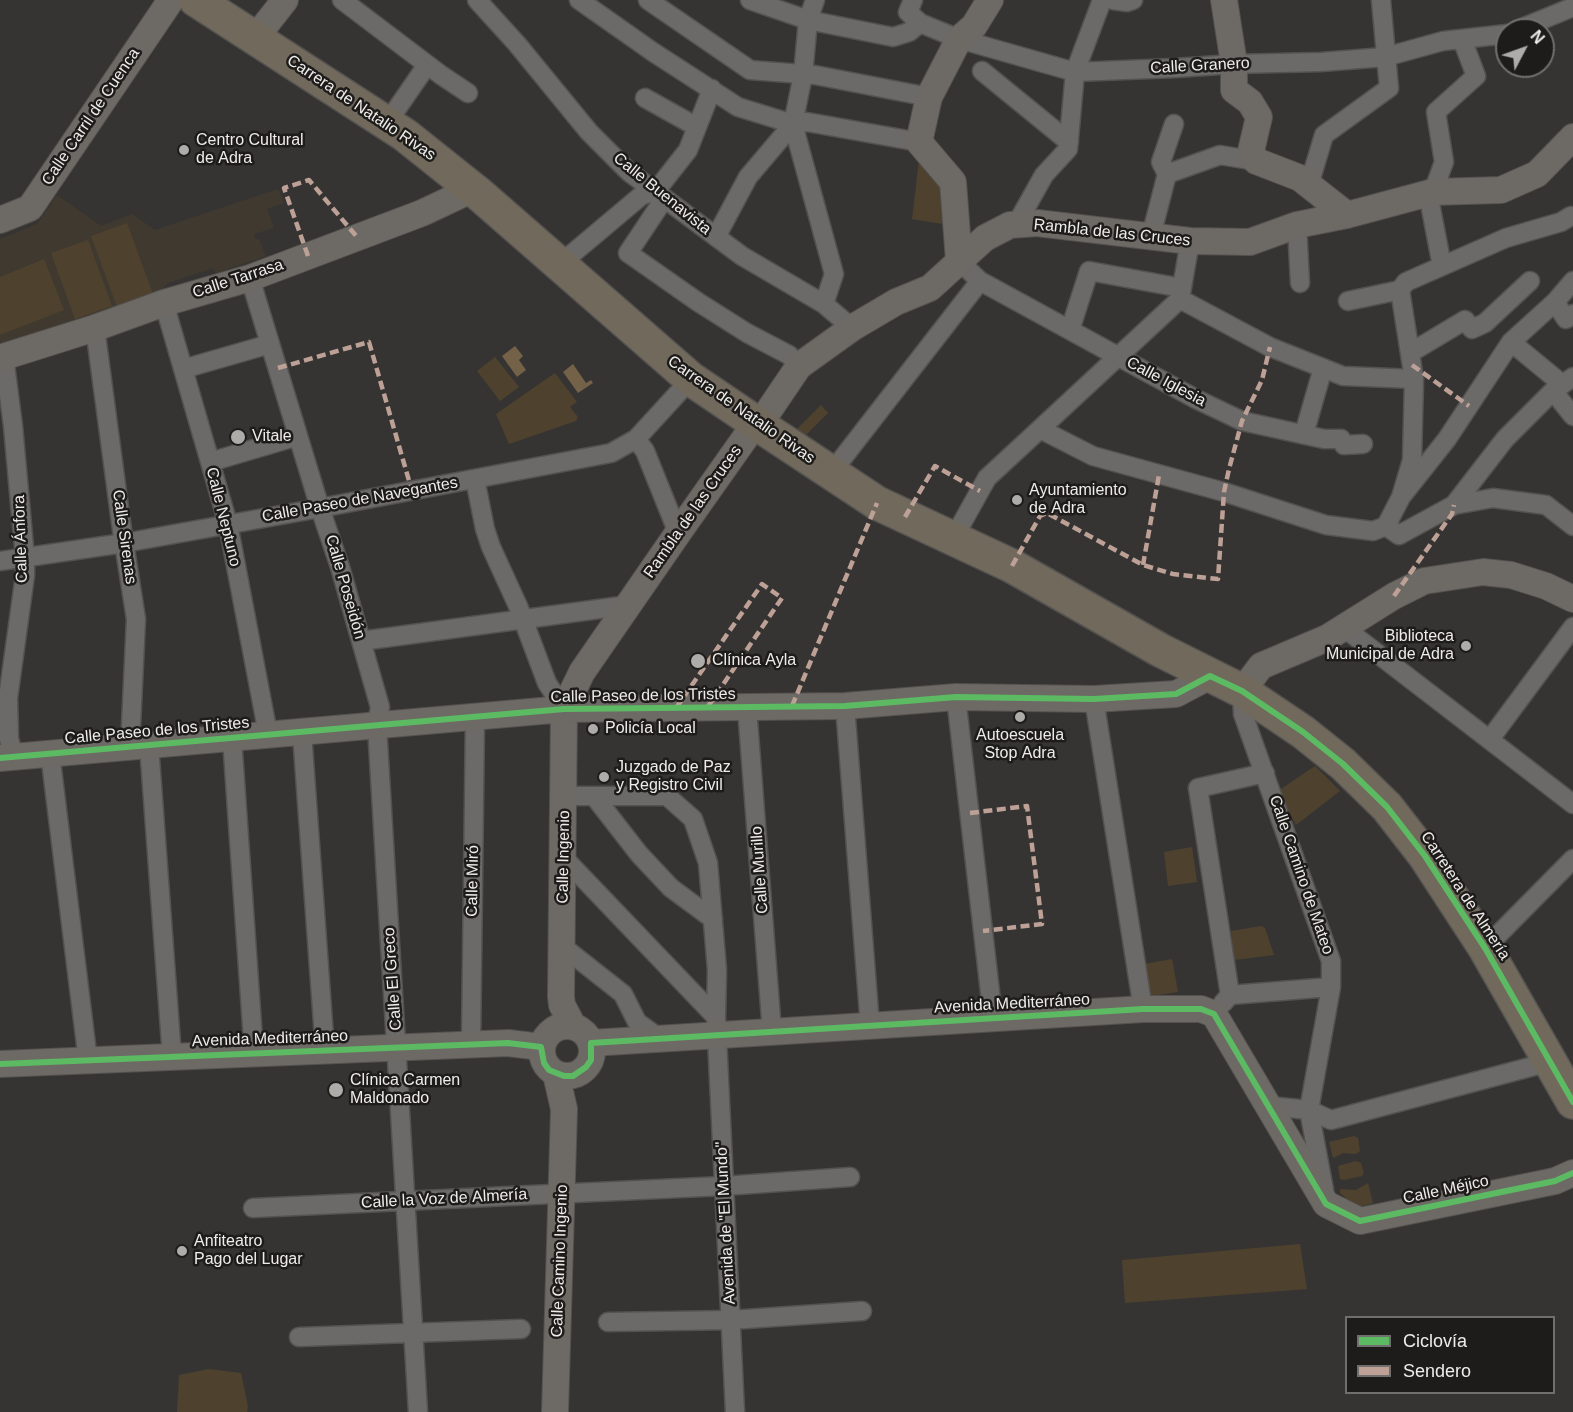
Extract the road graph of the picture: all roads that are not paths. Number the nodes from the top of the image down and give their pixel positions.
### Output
1 (285, 0) edge
2 (342, 0) edge
3 (579, 0) edge
4 (648, 0) edge
5 (750, 0) edge
6 (815, 0) edge
7 (913, 0) edge
8 (990, 0) edge
9 (1102, 0) edge
10 (1113, 0) edge
11 (1133, 0) edge
12 (1224, 0) edge
13 (1381, 0) edge
14 (193, 1) edge
15 (485, 2) edge
16 (1565, 6) edge
17 (1541, 18) edge
18 (808, 20) junction
19 (920, 23) junction
20 (1495, 35) edge
21 (256, 37) junction
22 (959, 39) junction
23 (1462, 39) junction
24 (1385, 57) junction
25 (427, 64) junction
26 (1234, 64) junction
27 (982, 71) dead end
28 (1075, 72) junction
29 (803, 75) junction
30 (712, 89) junction
31 (468, 93) dead end
32 (928, 97) junction
33 (645, 98) dead end
34 (387, 123) junction
35 (793, 124) junction
36 (1174, 124) dead end
37 (697, 127) junction
38 (1573, 137) edge
39 (919, 142) junction
40 (1069, 142) junction
41 (1256, 161) junction
42 (1167, 174) junction
43 (1309, 184) junction
44 (473, 189) junction
45 (1431, 193) junction
46 (660, 195) junction
47 (1568, 214) edge
48 (1347, 215) junction
49 (0, 220) edge
50 (1016, 225) junction
51 (1297, 225) junction
52 (1151, 236) junction
53 (716, 237) junction
54 (1190, 241) junction
55 (959, 261) junction
56 (560, 264) junction
57 (1442, 266) junction
58 (250, 278) junction
59 (980, 281) junction
60 (1530, 281) dead end
61 (1573, 281) edge
62 (1300, 283) dead end
63 (1400, 290) junction
64 (1181, 293) junction
65 (1348, 301) dead end
66 (1555, 302) junction
67 (164, 303) junction
68 (824, 304) junction
69 (1573, 314) edge
70 (95, 328) junction
71 (852, 328) junction
72 (1070, 330) junction
73 (1511, 342) junction
74 (270, 344) junction
75 (1410, 353) junction
76 (1118, 356) junction
77 (2, 358) edge
78 (799, 366) junction
79 (1323, 368) junction
80 (183, 369) junction
81 (691, 379) junction
82 (1414, 379) junction
83 (1563, 384) edge
84 (1573, 416) edge
85 (759, 425) junction
86 (1040, 429) junction
87 (1304, 434) junction
88 (298, 436) junction
89 (636, 439) junction
90 (1363, 444) dead end
91 (210, 462) junction
92 (831, 473) junction
93 (475, 479) junction
94 (1401, 497) junction
95 (1454, 505) junction
96 (320, 508) junction
97 (228, 524) junction
98 (1386, 526) junction
99 (1573, 526) edge
100 (678, 533) junction
101 (953, 539) junction
102 (124, 543) junction
103 (25, 558) junction
104 (0, 561) edge
105 (1573, 599) edge
106 (629, 605) junction
107 (523, 619) junction
108 (1343, 627) junction
109 (1573, 627) edge
110 (361, 642) junction
111 (1210, 676) junction
112 (1242, 691) junction
113 (956, 697) junction
114 (1094, 699) junction
115 (845, 706) junction
116 (747, 708) junction
117 (564, 709) junction
118 (475, 717) junction
119 (377, 726) junction
120 (302, 733) junction
121 (268, 734) junction
122 (232, 738) junction
123 (1490, 739) junction
124 (140, 746) junction
125 (50, 753) junction
126 (7, 757) edge
127 (1266, 773) junction
128 (565, 796) junction
129 (594, 796) junction
130 (1573, 804) edge
131 (563, 858) junction
132 (1573, 859) edge
133 (713, 919) junction
134 (562, 946) junction
135 (1485, 948) junction
136 (1331, 987) junction
137 (1230, 995) junction
138 (1143, 1009) junction
139 (1214, 1014) junction
140 (993, 1018) junction
141 (716, 1026) junction
142 (870, 1026) junction
143 (565, 1030) junction
144 (772, 1032) junction
145 (659, 1038) junction
146 (471, 1045) junction
147 (398, 1048) junction
148 (325, 1051) junction
149 (254, 1054) junction
150 (172, 1057) junction
151 (88, 1060) junction
152 (1550, 1062) junction
153 (0, 1064) edge
154 (564, 1075) junction
155 (1573, 1102) edge
156 (1269, 1106) junction
157 (1309, 1110) junction
158 (1573, 1173) edge
159 (850, 1177) dead end
160 (724, 1185) junction
161 (562, 1194) junction
162 (406, 1200) junction
163 (1326, 1204) junction
164 (253, 1208) dead end
165 (862, 1311) dead end
166 (731, 1320) junction
167 (608, 1322) dead end
168 (521, 1329) dead end
169 (414, 1333) junction
170 (299, 1337) dead end
171 (418, 1412) edge
172 (555, 1412) edge
173 (735, 1412) edge

1 - 21 street
2 - 25 street
3 - 30 street
4 - 29 street
5 - 18 street
6 - 18 street
7 - 19 street
8 - 22 street
9 - 28 street
10 - 11 street
12 - 26 street
13 - 24 street
14 - 21 highway, Carrera de Natalio Rivas
14 - 49 street, Calle Carril de Cuenca
15 - 46 street, Calle Buenavista
16 - 17 street
18 - 19 street
18 - 29 street
19 - 22 street, Calle Granero
20 - 23 street, Calle Granero
21 - 34 highway, Carrera de Natalio Rivas
22 - 28 street, Calle Granero
22 - 32 street
23 - 24 street, Calle Granero
23 - 45 street
24 - 26 street, Calle Granero
24 - 43 street
25 - 31 street
25 - 34 street
26 - 28 street, Calle Granero
26 - 41 street
27 - 40 street
28 - 40 street
29 - 32 street
29 - 35 street
30 - 35 street
30 - 37 street
32 - 39 street
33 - 37 street
34 - 44 highway, Carrera de Natalio Rivas
35 - 39 street
35 - 53 street
35 - 68 street
36 - 42 street
37 - 46 street
38 - 45 street, Rambla de las Cruces
39 - 55 street
40 - 50 street
41 - 42 street
41 - 43 street
42 - 52 street
43 - 48 street
44 - 56 highway, Carrera de Natalio Rivas
44 - 58 street, Calle Tarrasa
45 - 48 street, Rambla de las Cruces
45 - 57 street
46 - 53 street, Calle Buenavista
46 - 56 street
46 - 78 street
47 - 57 street
48 - 51 street, Rambla de las Cruces
50 - 52 street, Rambla de las Cruces
50 - 55 street, Rambla de las Cruces
51 - 54 street, Rambla de las Cruces
51 - 62 street
52 - 54 street, Rambla de las Cruces
53 - 68 street, Calle Buenavista
54 - 64 street
55 - 59 street, Calle Iglesia
55 - 71 street, Rambla de las Cruces
56 - 81 highway, Carrera de Natalio Rivas
57 - 63 street
58 - 67 street, Calle Tarrasa
58 - 74 street, Calle Poseidón
59 - 72 street, Calle Iglesia
59 - 92 street
60 - 75 street
61 - 66 street
63 - 65 street
63 - 75 street
64 - 72 street
64 - 76 street
64 - 79 street
66 - 69 street
66 - 73 street
67 - 70 street, Calle Tarrasa
67 - 80 street, Calle Neptuno
68 - 71 street, Calle Buenavista
70 - 77 street, Calle Tarrasa
70 - 102 street, Calle Sirenas
71 - 78 street, Rambla de las Cruces
72 - 76 street, Calle Iglesia
73 - 83 street
73 - 94 street
74 - 80 street
74 - 88 street, Calle Poseidón
75 - 82 street
76 - 86 street
76 - 87 street, Calle Iglesia
77 - 103 street, Calle Ánfora
78 - 85 street, Rambla de las Cruces
79 - 82 street
79 - 87 street
80 - 91 street, Calle Neptuno
81 - 85 highway, Carrera de Natalio Rivas
81 - 89 street, Calle Paseo de Navegantes
82 - 94 street
83 - 84 street
83 - 95 street
85 - 92 highway, Carrera de Natalio Rivas
85 - 100 street, Rambla de las Cruces
86 - 98 street
86 - 101 street
87 - 90 street, Calle Iglesia
88 - 91 street
88 - 96 street, Calle Poseidón
89 - 93 street, Calle Paseo de Navegantes
89 - 100 street
91 - 97 street, Calle Neptuno
92 - 101 highway, Carrera de Natalio Rivas
93 - 96 street, Calle Paseo de Navegantes
93 - 107 street
94 - 98 street
95 - 98 street
95 - 99 street
96 - 97 street, Calle Paseo de Navegantes
96 - 110 street, Calle Poseidón
97 - 102 street, Calle Paseo de Navegantes
97 - 121 street, Calle Neptuno
100 - 106 street, Rambla de las Cruces
101 - 111 highway, Carrera de Natalio Rivas
102 - 103 street, Calle Paseo de Navegantes
102 - 124 street, Calle Sirenas
103 - 104 street, Calle Paseo de Navegantes
103 - 126 street, Calle Ánfora
105 - 108 street
106 - 107 street
106 - 117 street, Rambla de las Cruces
107 - 110 street
107 - 117 street
108 - 112 street
108 - 123 street
109 - 123 street
110 - 119 street, Calle Poseidón
111 - 112 highway, Carrera de Natalio Rivas
111 - 114 street, Calle Paseo de los Tristes
112 - 127 street, Calle Camino de Mateo
112 - 135 highway, Carretera de Almería
113 - 114 street, Calle Paseo de los Tristes
113 - 115 street, Calle Paseo de los Tristes
113 - 140 street
114 - 138 street
115 - 116 street, Calle Paseo de los Tristes
115 - 142 street
116 - 117 street, Calle Paseo de los Tristes
116 - 144 street, Calle Murillo
117 - 118 street, Calle Paseo de los Tristes
117 - 128 street, Calle Ingenio
118 - 119 street, Calle Paseo de los Tristes
118 - 146 street, Calle Miró
119 - 120 street, Calle Paseo de los Tristes
119 - 147 street, Calle El Greco
120 - 121 street, Calle Paseo de los Tristes
120 - 148 street
121 - 122 street, Calle Paseo de los Tristes
122 - 124 street, Calle Paseo de los Tristes
122 - 149 street
123 - 130 street
124 - 125 street, Calle Paseo de los Tristes
124 - 150 street, Calle Sirenas
125 - 126 street, Calle Paseo de los Tristes
125 - 151 street
127 - 136 street, Calle Camino de Mateo
127 - 137 street
128 - 129 street, Avenida de "El Mundo"
128 - 131 street, Calle Ingenio
129 - 133 street
129 - 133 street, Avenida de "El Mundo"
131 - 134 street, Calle Ingenio
131 - 141 street
132 - 135 street
133 - 141 street, Avenida de "El Mundo"
134 - 143 street, Calle Ingenio
134 - 145 street
135 - 152 highway, Carretera de Almería
136 - 137 street
136 - 157 street, Calle Camino de Mateo
137 - 139 street
138 - 139 street, Avenida Mediterráneo
138 - 140 street, Avenida Mediterráneo
139 - 156 street
140 - 142 street, Avenida Mediterráneo
141 - 144 street, Avenida Mediterráneo
141 - 145 street, Avenida Mediterráneo
141 - 160 street, Avenida de "El Mundo"
142 - 144 street, Avenida Mediterráneo
143 - 145 street, Avenida Mediterráneo
143 - 146 street, Avenida Mediterráneo
143 - 154 street
143 - 154 street
146 - 147 street, Avenida Mediterráneo
147 - 148 street, Avenida Mediterráneo
147 - 162 street, Calle El Greco
148 - 149 street, Avenida Mediterráneo
149 - 150 street, Avenida Mediterráneo
150 - 151 street, Avenida Mediterráneo
151 - 153 street, Avenida Mediterráneo
152 - 155 highway, Carretera de Almería
152 - 157 street
154 - 161 street, Calle Camino Ingenio
156 - 157 street
156 - 163 street
157 - 163 street, Calle Camino de Mateo
158 - 163 street, Calle Méjico
159 - 160 street, Calle la Voz de Almería
160 - 161 street, Calle la Voz de Almería
160 - 166 street, Avenida de "El Mundo"
161 - 162 street, Calle la Voz de Almería
161 - 172 street, Calle Camino Ingenio
162 - 164 street, Calle la Voz de Almería
162 - 169 street, Calle El Greco
165 - 166 street
166 - 167 street
166 - 173 street, Avenida de "El Mundo"
168 - 169 street
169 - 170 street
169 - 171 street, Calle El Greco

